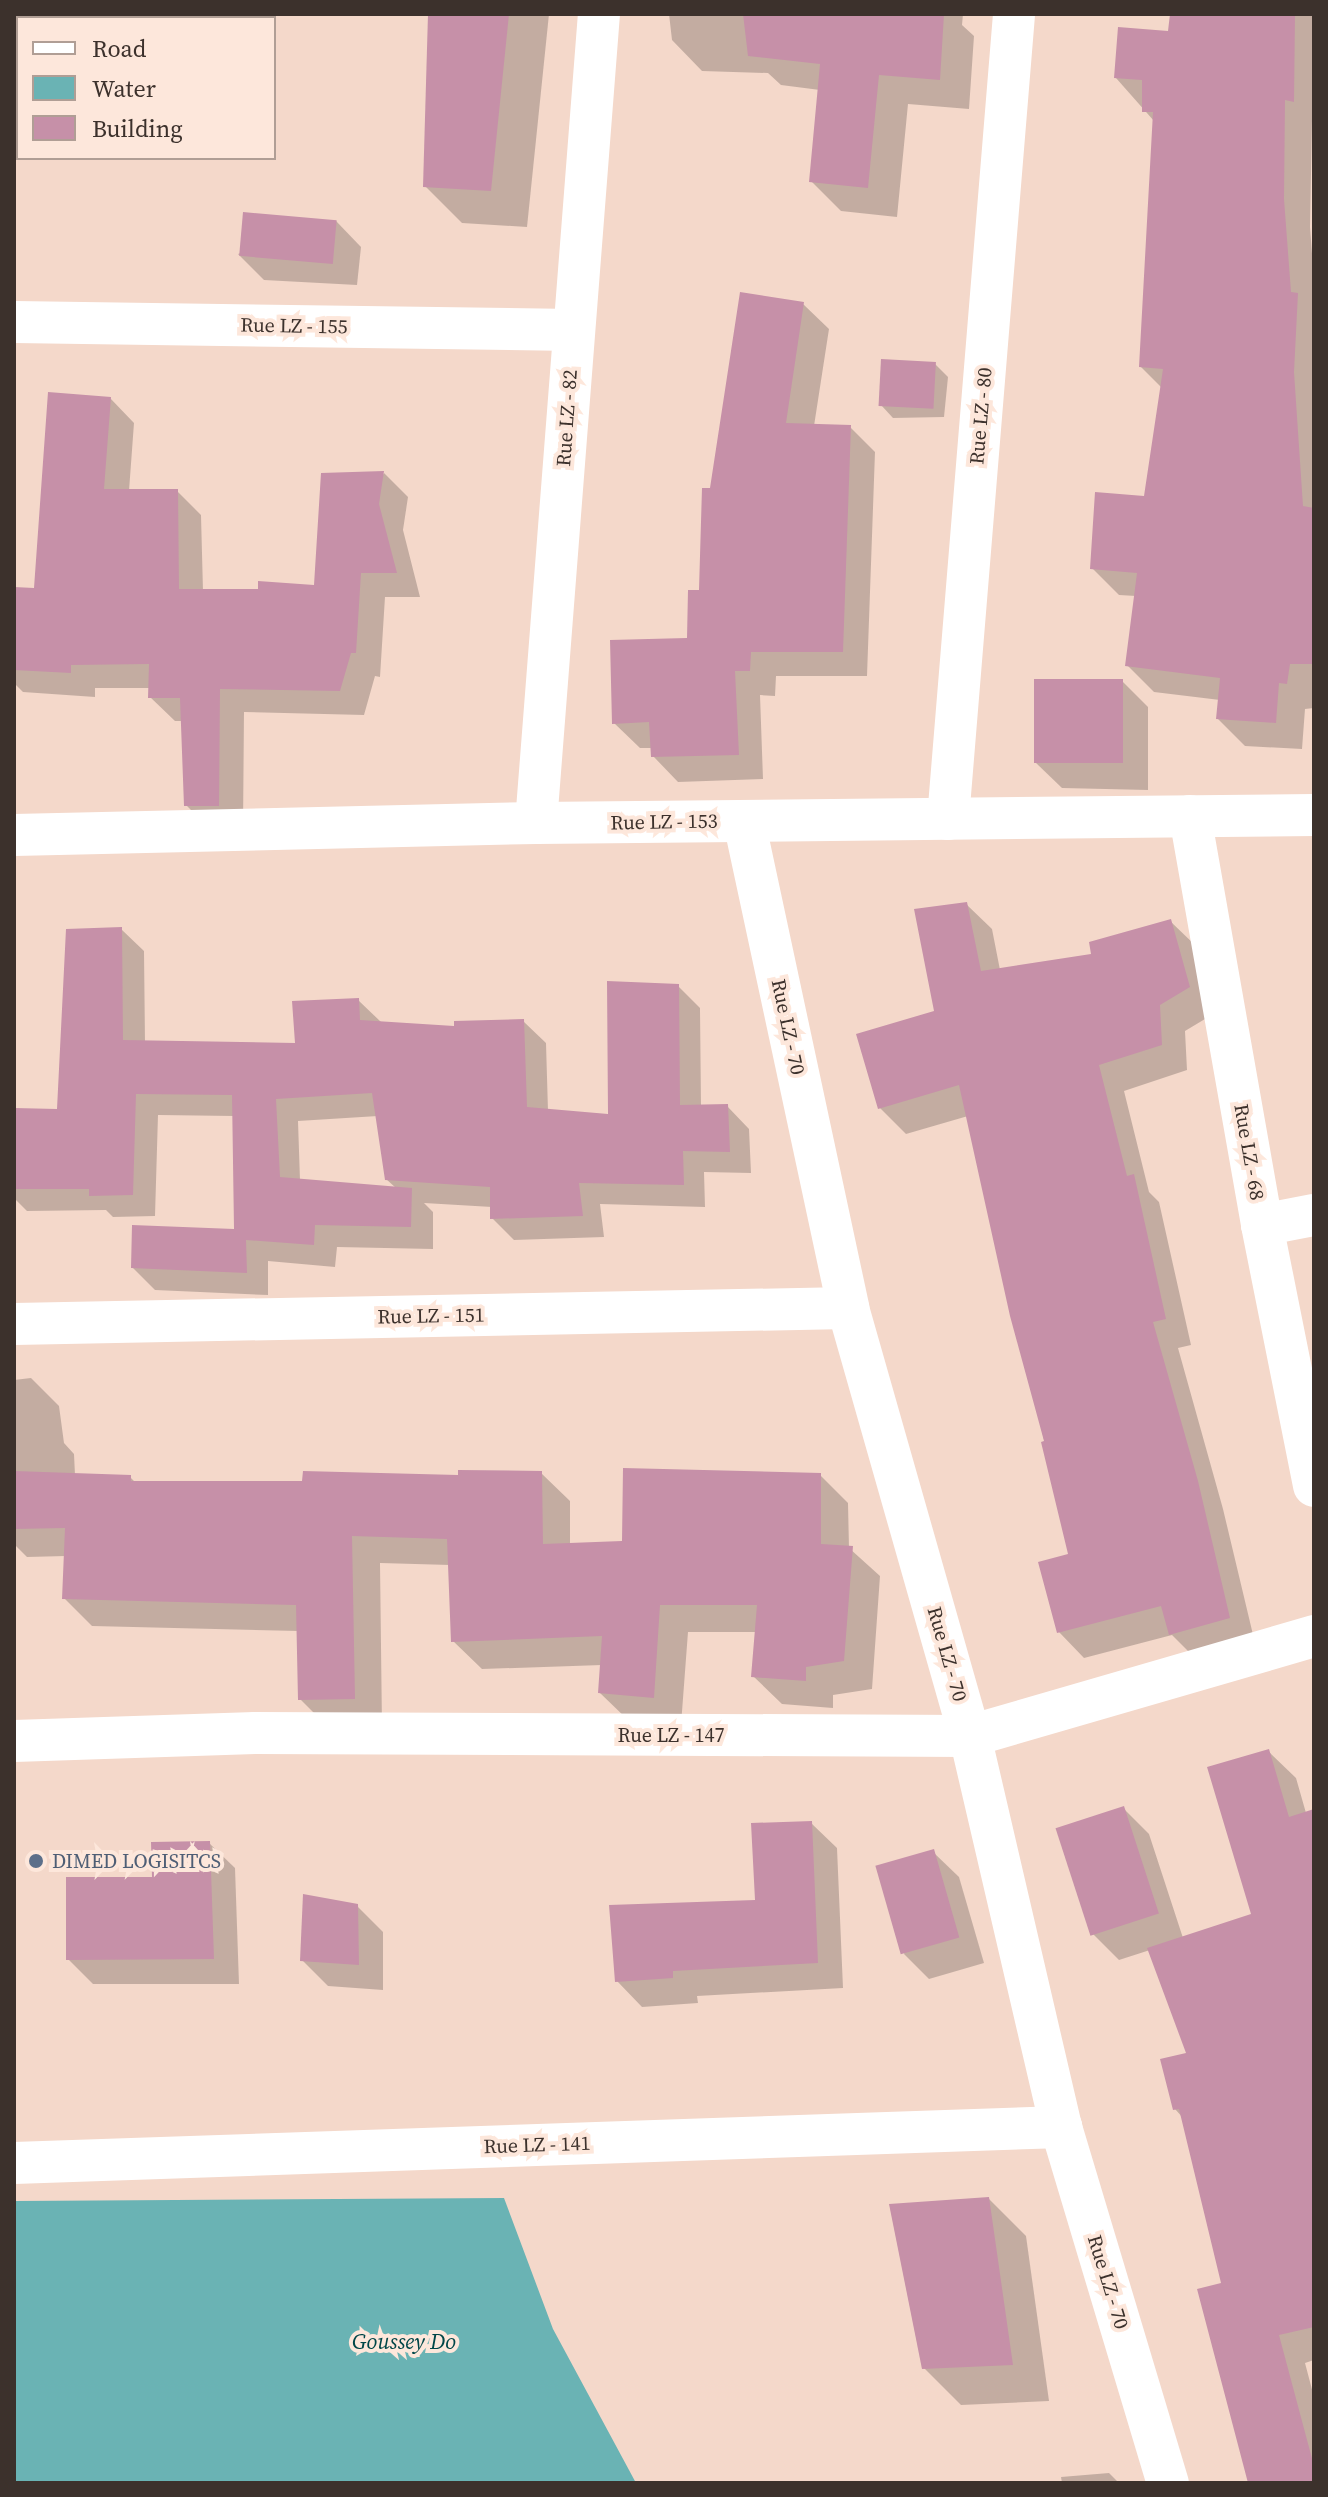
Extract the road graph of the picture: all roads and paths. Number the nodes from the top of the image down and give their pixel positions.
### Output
1 (599, 14) edge
2 (1014, 14) edge
3 (14, 322) edge
4 (574, 330) junction
5 (1314, 815) edge
6 (1190, 816) junction
7 (948, 819) junction
8 (744, 821) junction
9 (536, 823) junction
10 (14, 835) edge
11 (1314, 1215) edge
12 (1262, 1225) junction
13 (848, 1308) junction
14 (14, 1324) edge
15 (1314, 1486) edge
16 (1314, 1636) edge
17 (970, 1736) junction
18 (14, 1741) edge
19 (1061, 2127) junction
20 (14, 2163) edge
21 (1168, 2483) edge

1 - 4 street, Rue LZ - 82
2 - 7 street, Rue LZ - 80
3 - 4 street, Rue LZ - 155
4 - 9 street, Rue LZ - 82
5 - 6 street, Rue LZ - 153
6 - 7 street, Rue LZ - 153
6 - 12 street, Rue LZ - 68
7 - 8 street, Rue LZ - 153
8 - 9 street, Rue LZ - 153
8 - 13 street, Rue LZ - 70
9 - 10 street, Rue LZ - 153
11 - 12 street
12 - 15 street, Rue LZ - 68
13 - 14 street, Rue LZ - 151
13 - 17 street, Rue LZ - 70
16 - 17 street, Rue LZ - 147
17 - 18 street, Rue LZ - 147
17 - 19 street, Rue LZ - 70
19 - 20 street, Rue LZ - 141
19 - 21 street, Rue LZ - 70

